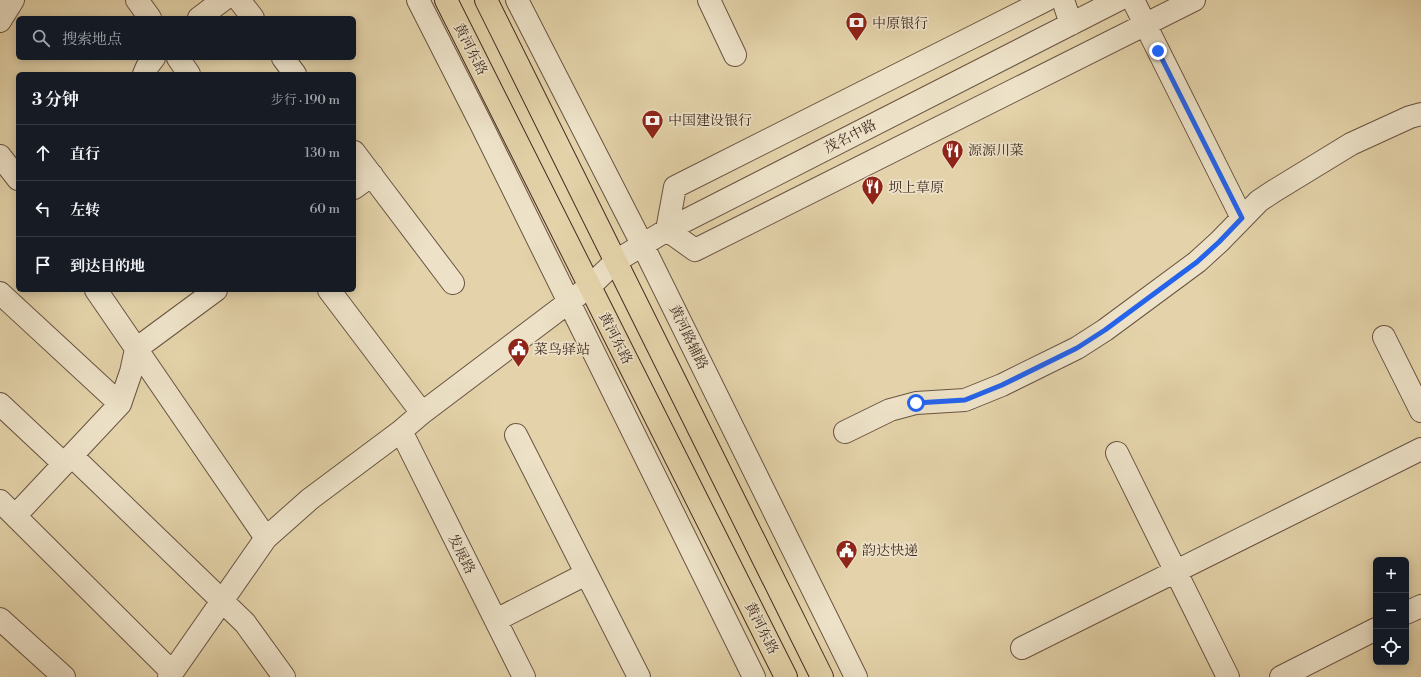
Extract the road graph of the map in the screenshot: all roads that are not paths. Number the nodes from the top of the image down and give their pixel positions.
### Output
1 (13, 0) edge
2 (137, 0) edge
3 (223, 0) edge
4 (239, 0) edge
5 (418, 0) edge
6 (446, 0) edge
7 (486, 0) edge
8 (518, 0) edge
9 (708, 0) edge
10 (1046, 0) edge
11 (1063, 0) edge
12 (1118, 0) edge
13 (1133, 0) edge
14 (1194, 0) edge
15 (149, 16) edge
16 (202, 16) edge
17 (251, 16) edge
18 (0, 21) edge
19 (1070, 24) junction
20 (1145, 25) junction
21 (735, 55) dead end
22 (152, 60) edge
23 (179, 60) edge
24 (284, 60) edge
25 (145, 72) edge
26 (188, 72) edge
27 (294, 72) edge
28 (1421, 114) edge
29 (356, 155) edge
30 (0, 156) edge
31 (372, 175) junction
32 (16, 176) edge
33 (356, 187) edge
34 (1242, 218) junction
35 (667, 230) junction
36 (642, 244) junction
37 (616, 261) junction
38 (453, 282) dead end
39 (590, 286) junction
40 (97, 292) edge
41 (209, 292) edge
42 (331, 292) edge
43 (0, 293) edge
44 (569, 302) junction
45 (1384, 337) dead end
46 (136, 349) junction
47 (0, 404) edge
48 (120, 404) junction
49 (1421, 411) edge
50 (422, 413) junction
51 (401, 431) junction
52 (845, 432) dead end
53 (516, 435) dead end
54 (1421, 449) edge
55 (1117, 453) dead end
56 (68, 460) junction
57 (8, 508) edge
58 (266, 538) junction
59 (1176, 571) junction
60 (586, 574) junction
61 (222, 600) junction
62 (1421, 606) edge
63 (1409, 612) edge
64 (0, 619) edge
65 (496, 620) junction
66 (1373, 631) edge
67 (1022, 648) dead end
68 (170, 675) edge
69 (64, 677) edge
70 (284, 677) edge
71 (524, 677) edge
72 (639, 677) edge
73 (754, 677) edge
74 (786, 677) edge
75 (822, 677) edge
76 (856, 677) edge
77 (1228, 677) edge
78 (1281, 677) edge

1 - 18 street
2 - 15 street
3 - 16 street
4 - 17 street
5 - 44 street
6 - 39 main road, 黄河东路
7 - 37 main road
8 - 36 street, 黄河路辅路
9 - 21 street
10 - 35 street
11 - 19 street
12 - 19 street, 茂名中路
13 - 20 street
14 - 20 street
19 - 35 street, 茂名中路
20 - 34 street
20 - 35 street
22 - 25 street
23 - 26 street
24 - 27 street
28 - 34 street
29 - 31 street
30 - 32 street
31 - 33 street
31 - 38 street
34 - 52 street
35 - 36 street, 茂名中路
36 - 37 street, 茂名中路
36 - 76 street, 黄河路辅路
37 - 39 street, 茂名中路
37 - 75 main road
39 - 44 street, 茂名中路
39 - 74 main road, 黄河东路
40 - 46 street
41 - 46 street
42 - 50 street
43 - 48 street
44 - 50 street, 茂名中路
44 - 73 street
45 - 49 street
46 - 48 street
46 - 58 street
47 - 56 street
48 - 56 street
50 - 51 street, 茂名中路
51 - 58 street, 茂名中路
51 - 65 street, 发展路
53 - 60 street
54 - 59 street
55 - 59 street
56 - 57 street
56 - 61 street
57 - 68 street
58 - 61 street, 茂名中路
59 - 67 street
59 - 77 street
60 - 65 street
60 - 72 street
61 - 68 street, 茂名中路
61 - 70 street
62 - 63 street
64 - 69 street
65 - 71 street, 发展路
66 - 78 street

